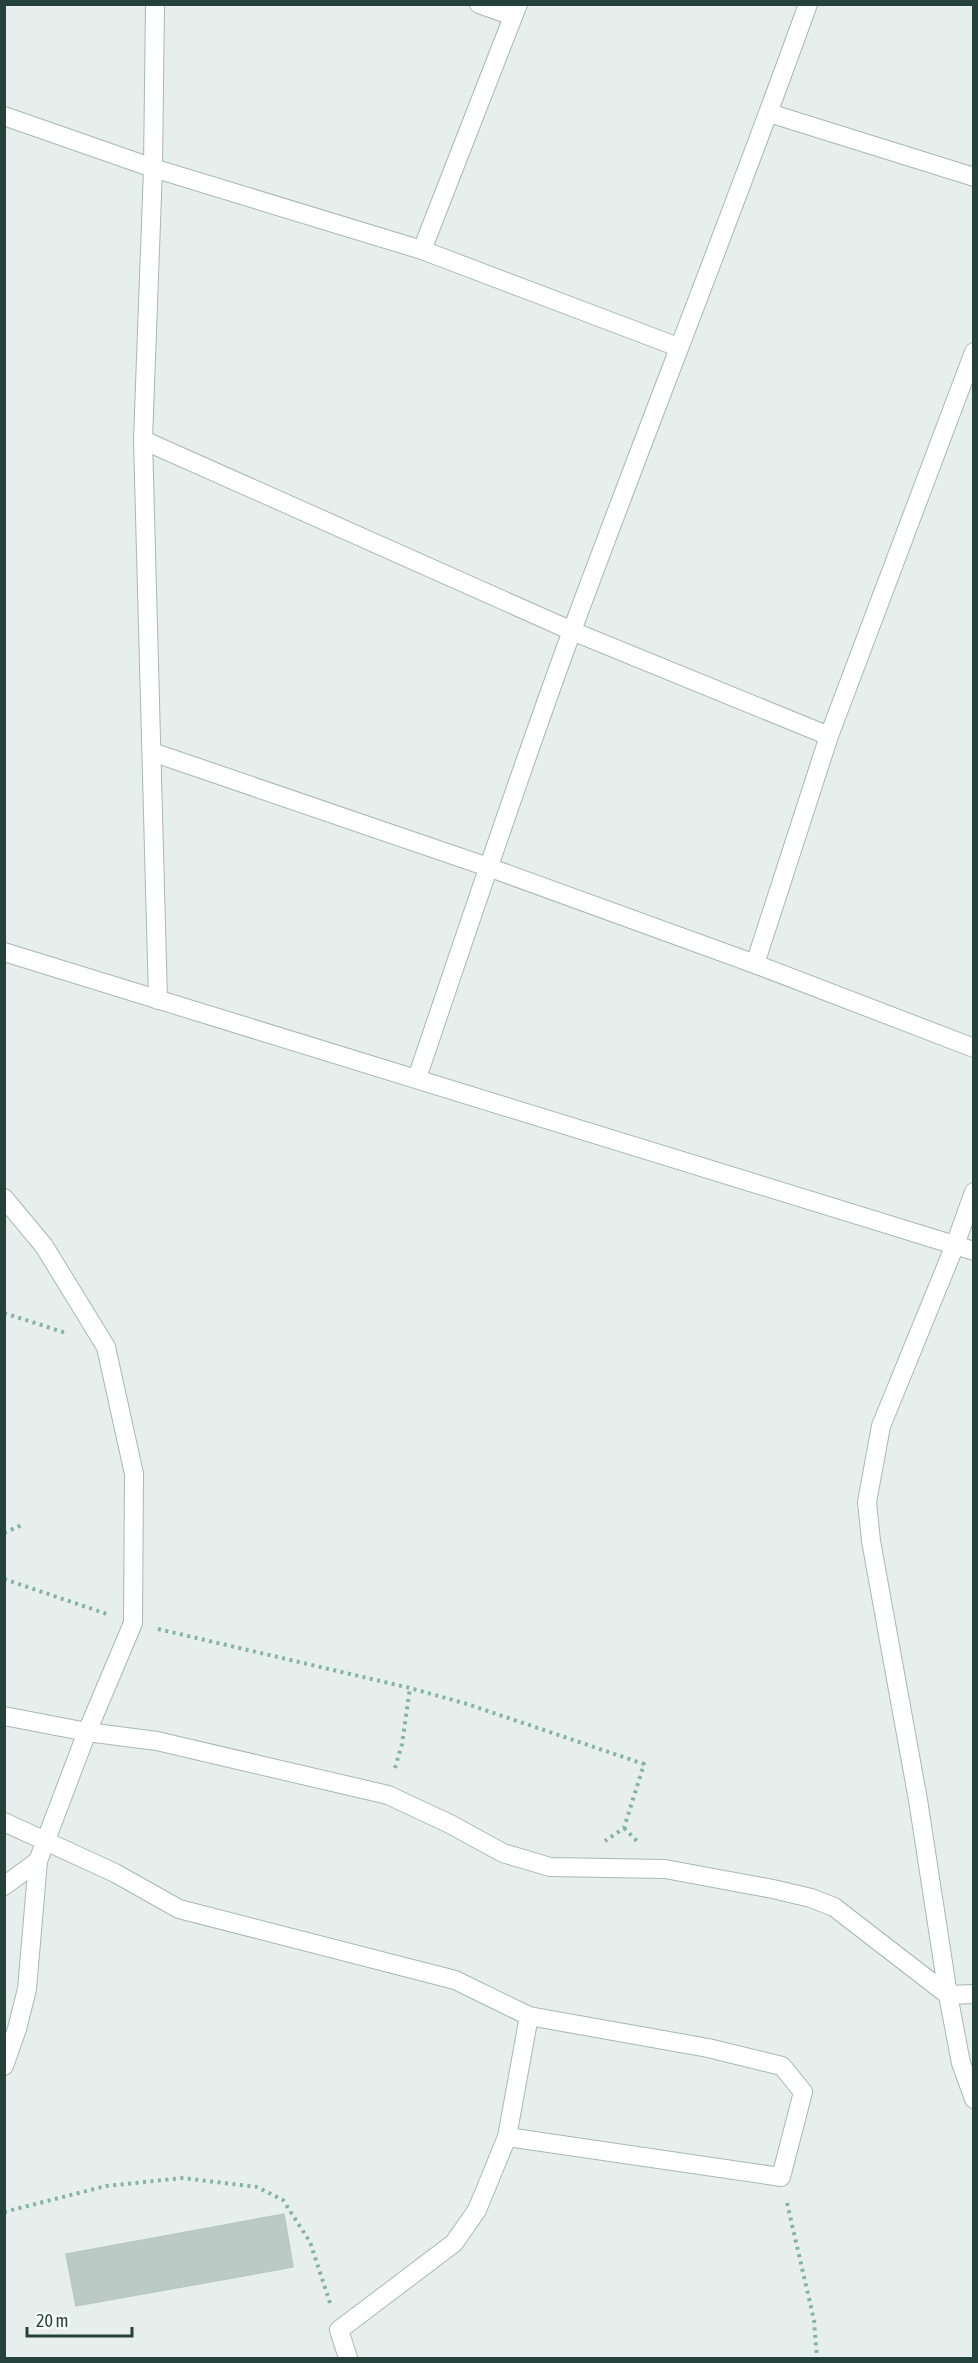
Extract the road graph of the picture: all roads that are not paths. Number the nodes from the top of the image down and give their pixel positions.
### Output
1 (155, 4) edge
2 (479, 4) edge
3 (808, 4) edge
4 (516, 10) edge
5 (769, 113) junction
6 (4, 116) edge
7 (153, 168) junction
8 (974, 177) edge
9 (422, 250) junction
10 (678, 347) junction
11 (974, 352) edge
12 (143, 440) junction
13 (572, 631) junction
14 (829, 736) junction
15 (152, 752) junction
16 (488, 867) junction
17 (4, 952) edge
18 (755, 964) junction
19 (158, 1000) junction
20 (974, 1048) edge
21 (417, 1078) junction
22 (974, 1192) edge
23 (4, 1197) edge
24 (955, 1245) junction
25 (974, 1251) edge
26 (4, 1716) edge
27 (87, 1732) junction
28 (4, 1822) edge
29 (47, 1841) junction
30 (38, 1861) junction
31 (4, 1886) edge
32 (974, 1994) edge
33 (948, 1995) junction
34 (529, 2016) junction
35 (4, 2066) edge
36 (974, 2100) edge
37 (507, 2138) junction
38 (348, 2358) edge

1 - 7 street
2 - 4 street
3 - 5 street
4 - 9 street
5 - 8 street
5 - 10 street
6 - 7 street
7 - 9 street
7 - 12 street
9 - 10 street
10 - 13 street
11 - 14 street
12 - 13 street
12 - 15 street
13 - 14 street
13 - 16 street
14 - 18 street
15 - 16 street
15 - 19 street
16 - 18 street
16 - 21 street
17 - 19 street
18 - 20 street
19 - 21 street
21 - 24 street
22 - 24 street
23 - 27 street
24 - 25 street
24 - 33 street
26 - 27 street
27 - 29 street
27 - 33 street
28 - 29 street
29 - 30 street
29 - 34 street
30 - 31 street
30 - 35 street
32 - 33 street
33 - 36 street
34 - 37 street
34 - 37 street
37 - 38 street

